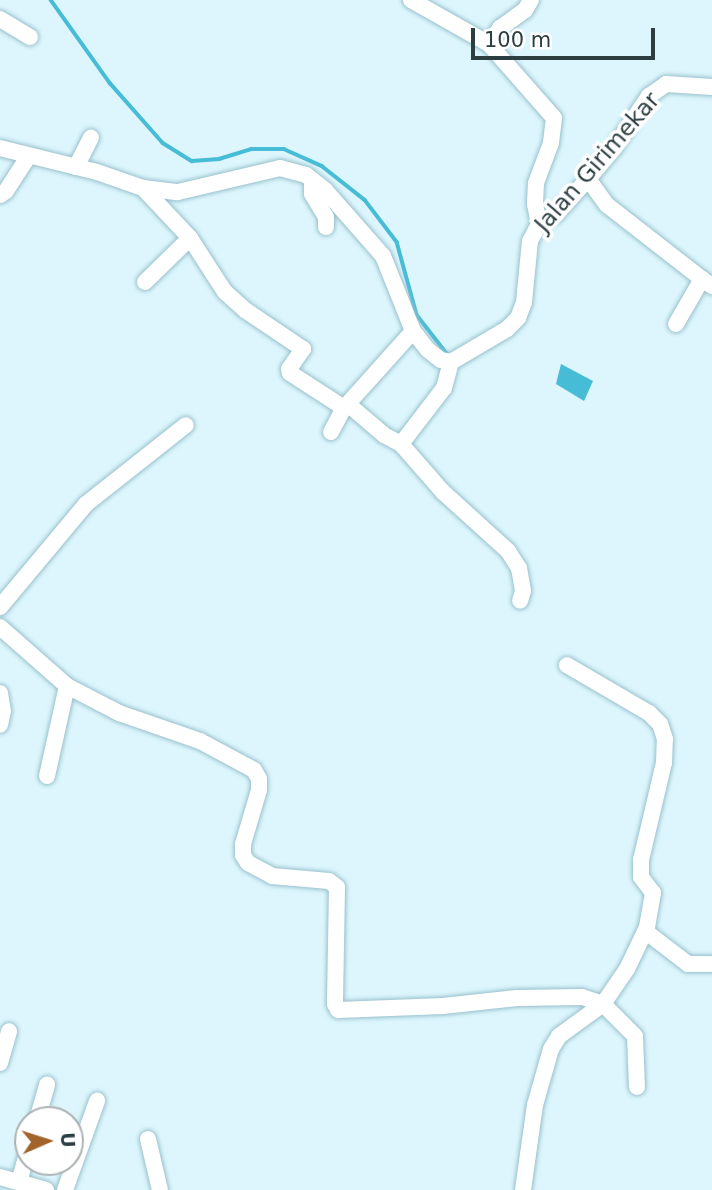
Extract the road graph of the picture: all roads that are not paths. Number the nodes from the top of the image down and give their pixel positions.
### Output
1 (411, 0) edge
2 (530, 0) edge
3 (0, 19) edge
4 (30, 37) dead end
5 (489, 44) junction
6 (712, 87) edge
7 (90, 138) dead end
8 (0, 148) edge
9 (28, 157) junction
10 (76, 167) junction
11 (588, 179) junction
12 (312, 180) junction
13 (143, 188) junction
14 (0, 195) edge
15 (539, 224) junction
16 (326, 227) dead end
17 (190, 238) junction
18 (145, 282) dead end
19 (707, 282) edge
20 (676, 324) dead end
21 (414, 331) junction
22 (451, 362) junction
23 (347, 407) junction
24 (186, 425) dead end
25 (331, 432) dead end
26 (401, 444) junction
27 (520, 601) dead end
28 (0, 607) edge
29 (0, 627) edge
30 (567, 665) dead end
31 (68, 686) junction
32 (0, 693) edge
33 (0, 725) edge
34 (47, 776) dead end
35 (645, 931) junction
36 (712, 964) edge
37 (603, 1004) junction
38 (9, 1031) dead end
39 (0, 1063) edge
40 (47, 1084) dead end
41 (637, 1087) dead end
42 (97, 1101) dead end
43 (41, 1106) edge
44 (148, 1139) dead end
45 (21, 1176) edge
46 (0, 1177) edge
47 (19, 1182) junction
48 (46, 1190) edge
49 (65, 1190) edge
50 (160, 1190) edge
51 (523, 1190) edge

1 - 5 street
2 - 5 street
3 - 4 street
5 - 15 street
6 - 11 street, Jalan Girimekar
7 - 10 street
8 - 9 street
9 - 10 street
9 - 14 street
10 - 13 street
11 - 15 street, Jalan Girimekar
11 - 19 street
12 - 13 street
12 - 16 street
12 - 21 street
13 - 17 street
15 - 22 street, Jalan Girimekar
17 - 18 street
17 - 23 street
19 - 20 street
21 - 22 street
21 - 23 street
22 - 26 street
23 - 25 street
23 - 26 street
24 - 28 street
26 - 27 street
29 - 31 street
30 - 35 street
31 - 34 street
31 - 37 street
32 - 33 street
35 - 36 street
35 - 37 street
37 - 41 street
37 - 51 street
38 - 39 street
40 - 43 street
42 - 49 street
44 - 50 street
45 - 47 street
46 - 47 street
47 - 48 street

